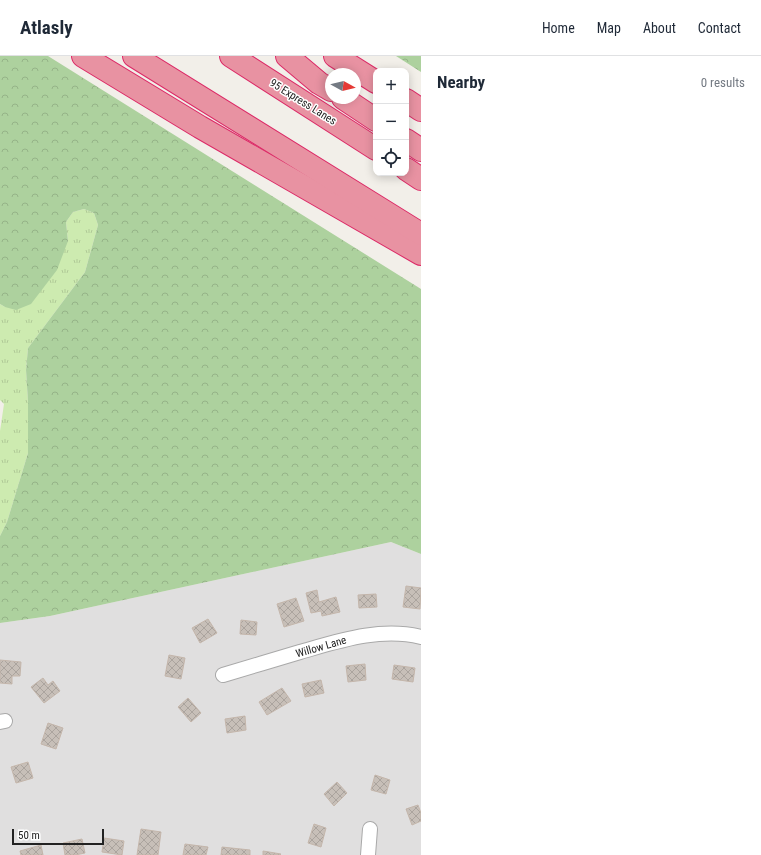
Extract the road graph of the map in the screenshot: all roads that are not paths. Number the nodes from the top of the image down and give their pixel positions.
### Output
1 (83, 56) edge
2 (134, 56) edge
3 (230, 56) edge
4 (287, 56) edge
5 (335, 56) edge
6 (373, 80) edge
7 (325, 86) edge
8 (409, 102) edge
9 (421, 110) edge
10 (409, 142) edge
11 (373, 147) edge
12 (421, 150) edge
13 (409, 171) edge
14 (421, 179) edge
15 (421, 234) edge
16 (421, 254) edge
17 (421, 636) edge
18 (223, 675) dead end
19 (370, 829) dead end
20 (368, 855) edge

1 - 16 highway
2 - 15 highway
3 - 11 highway, 95 Express Lanes
4 - 7 highway
5 - 6 highway
8 - 9 highway
10 - 12 highway
13 - 14 highway
17 - 18 street, Willow Lane
19 - 20 street

